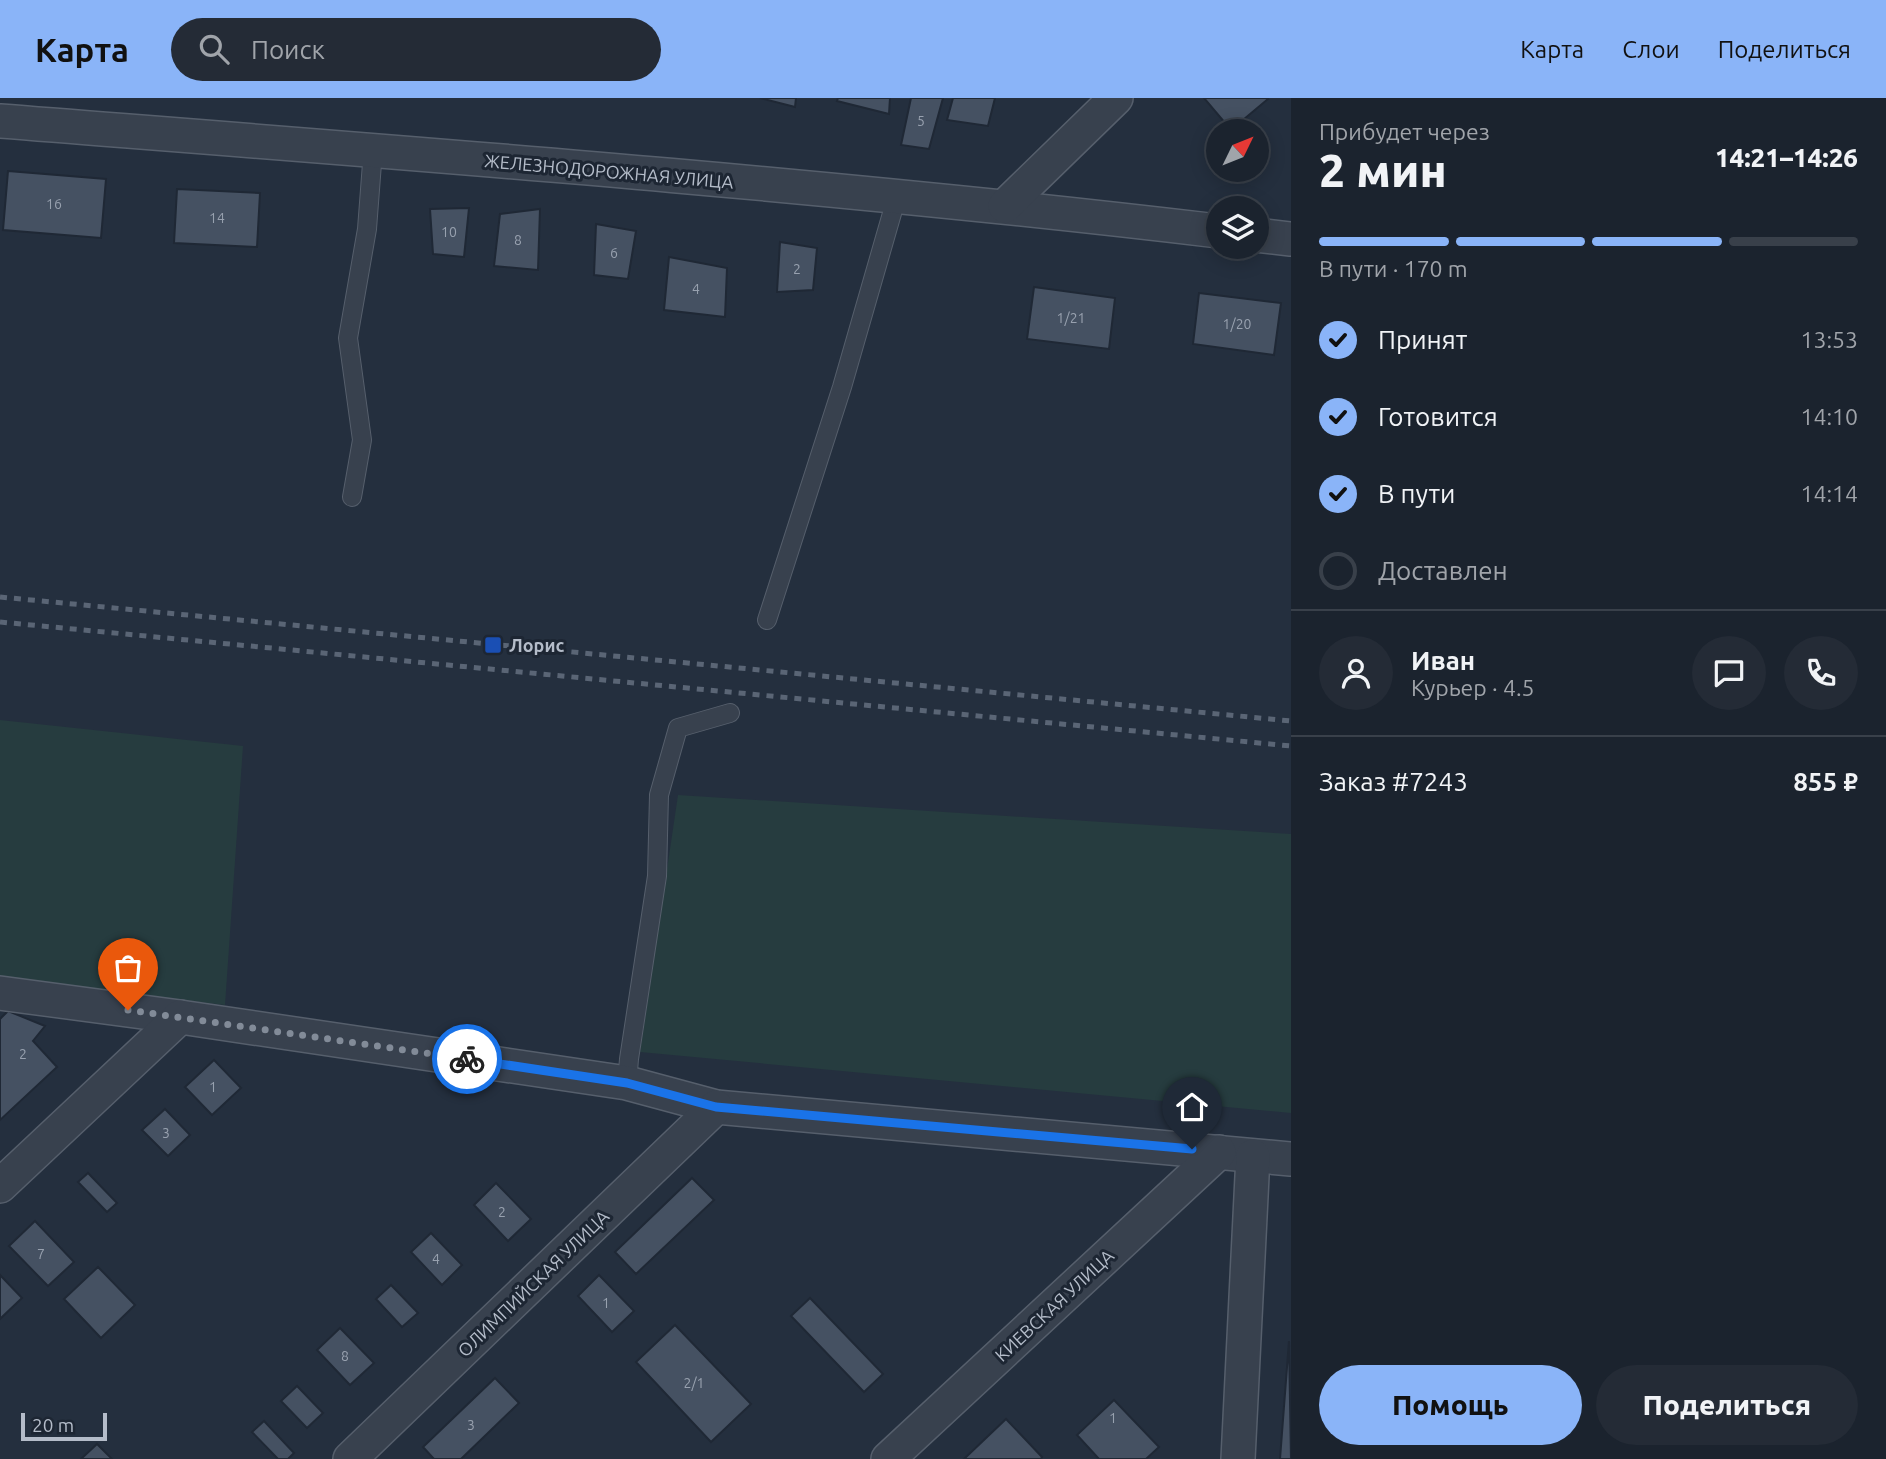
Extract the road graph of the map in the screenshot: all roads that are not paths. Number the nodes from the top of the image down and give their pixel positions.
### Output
1 (1116, 98) edge
2 (0, 121) edge
3 (373, 150) junction
4 (897, 196) junction
5 (1005, 206) junction
6 (1206, 230) edge
7 (1269, 236) edge
8 (1291, 239) edge
9 (352, 497) dead end
10 (768, 620) dead end
11 (730, 713) dead end
12 (0, 993) edge
13 (180, 1017) junction
14 (627, 1083) junction
15 (716, 1107) junction
16 (1219, 1152) junction
17 (1253, 1156) junction
18 (1291, 1158) edge
19 (0, 1186) edge
20 (350, 1459) edge
21 (888, 1459) edge
22 (1238, 1459) edge

1 - 5 street
2 - 3 street, ЖЕЛЕЗНОДОРОЖНАЯ УЛИЦА
3 - 4 street, ЖЕЛЕЗНОДОРОЖНАЯ УЛИЦА
3 - 9 lane
4 - 5 street, ЖЕЛЕЗНОДОРОЖНАЯ УЛИЦА
4 - 10 lane
5 - 6 street, ЖЕЛЕЗНОДОРОЖНАЯ УЛИЦА
7 - 8 street
11 - 14 lane
12 - 13 street
13 - 14 street
13 - 19 street
14 - 15 street
15 - 16 street
15 - 20 street, ОЛИМПИЙСКАЯ УЛИЦА
16 - 17 street
16 - 21 street, КИЕВСКАЯ УЛИЦА
17 - 18 street
17 - 22 street

